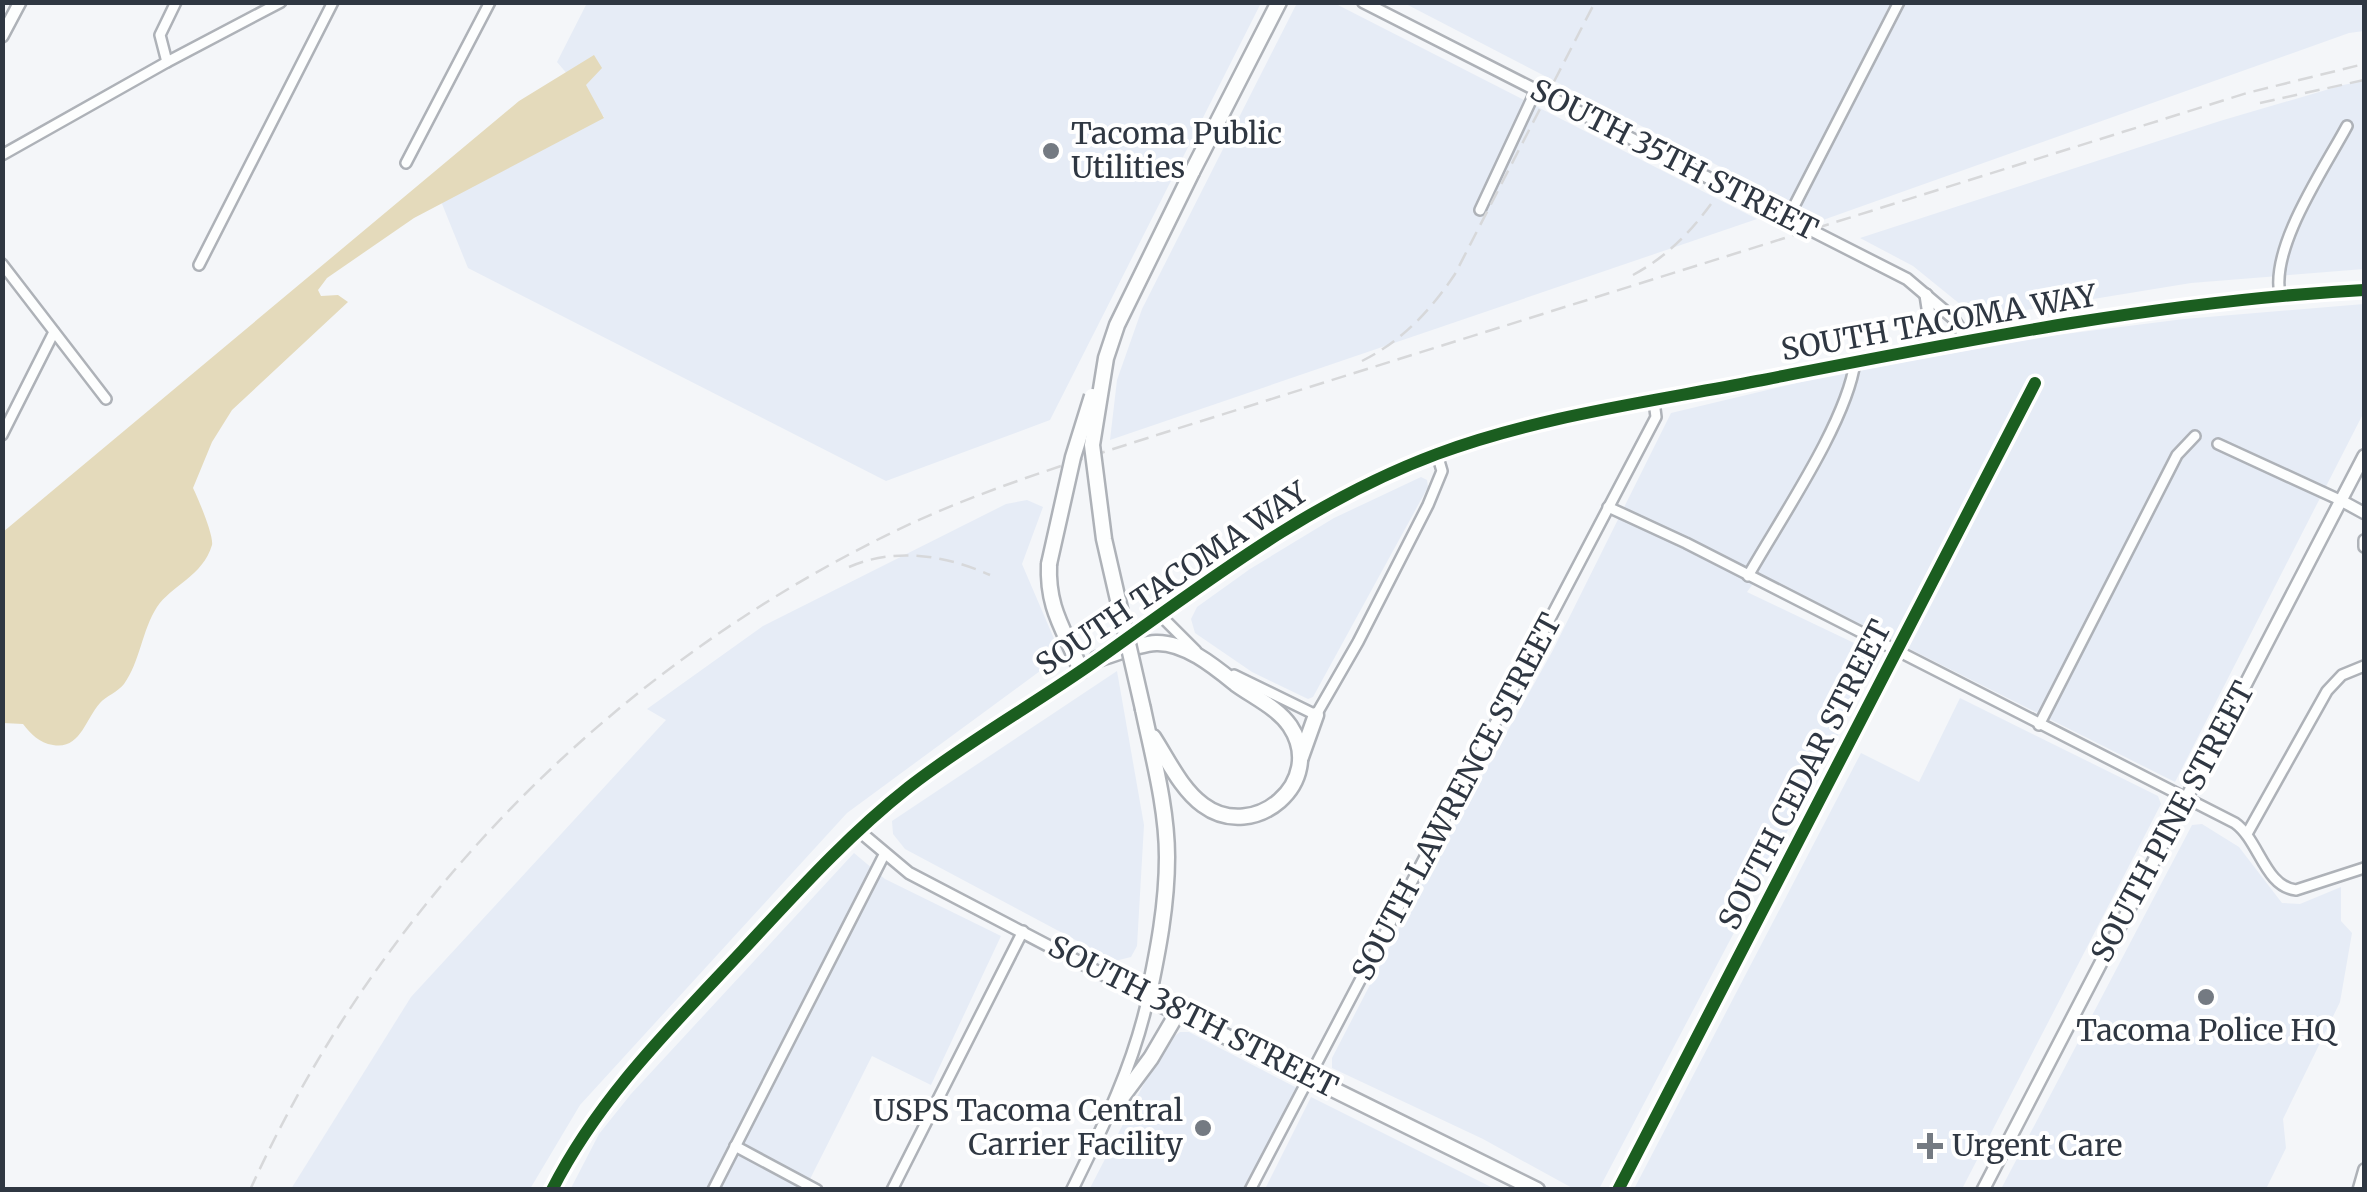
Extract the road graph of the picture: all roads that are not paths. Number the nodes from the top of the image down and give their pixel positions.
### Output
1 (20, 2) edge
2 (176, 2) edge
3 (281, 2) edge
4 (333, 2) edge
5 (490, 2) edge
6 (1279, 2) edge
7 (1363, 2) edge
8 (1900, 2) edge
9 (2, 36) edge
10 (167, 62) junction
11 (1536, 90) junction
12 (2347, 126) dead end
13 (2, 155) edge
14 (406, 164) dead end
15 (1480, 210) dead end
16 (1788, 218) junction
17 (2, 264) edge
18 (199, 265) dead end
19 (2364, 290) edge
20 (1926, 295) junction
21 (2280, 296) junction
22 (54, 332) junction
23 (1967, 340) junction
24 (1923, 349) junction
25 (1106, 358) junction
26 (1855, 362) junction
27 (2035, 382) dead end
28 (106, 400) dead end
29 (1654, 402) junction
30 (2, 435) edge
31 (2195, 436) dead end
32 (2218, 444) dead end
33 (1438, 454) junction
34 (2364, 456) edge
35 (2342, 501) junction
36 (1608, 507) junction
37 (2364, 513) edge
38 (1748, 576) junction
39 (1159, 614) junction
40 (1896, 652) junction
41 (1097, 660) junction
42 (1209, 663) junction
43 (2364, 666) edge
44 (1081, 671) junction
45 (1316, 715) junction
46 (2039, 725) junction
47 (1147, 728) junction
48 (1300, 759) junction
49 (2186, 799) junction
50 (860, 831) junction
51 (2248, 832) junction
52 (884, 855) junction
53 (2364, 868) edge
54 (1023, 931) junction
55 (1148, 998) junction
56 (1178, 1012) junction
57 (1309, 1076) junction
58 (1113, 1109) junction
59 (735, 1146) junction
60 (2364, 1174) edge
61 (552, 1190) edge
62 (713, 1190) edge
63 (817, 1190) edge
64 (892, 1190) edge
65 (1072, 1190) edge
66 (1250, 1190) edge
67 (1537, 1190) edge
68 (1618, 1190) edge
69 (1982, 1190) edge
70 (2358, 1190) edge

1 - 9 main road
2 - 10 street
3 - 10 street
4 - 18 street
5 - 14 street
6 - 25 main road, bridge
7 - 11 street, SOUTH 35TH STREET
8 - 16 street
10 - 13 street
11 - 15 street
11 - 16 street, SOUTH 35TH STREET
12 - 21 street
16 - 20 street, SOUTH 35TH STREET
17 - 22 street
19 - 21 main road, SOUTH TACOMA WAY
20 - 23 street, SOUTH 35TH STREET
20 - 24 main road
21 - 23 main road, SOUTH TACOMA WAY
22 - 28 street
22 - 30 street
23 - 24 main road, SOUTH TACOMA WAY
24 - 26 main road, SOUTH TACOMA WAY
25 - 44 main road, bridge
25 - 47 main road, bridge
26 - 29 main road, SOUTH TACOMA WAY
26 - 38 street
27 - 40 street, SOUTH CEDAR STREET
29 - 33 main road, SOUTH TACOMA WAY
29 - 36 street, SOUTH LAWRENCE STREET
31 - 46 street
32 - 35 street
33 - 39 main road, SOUTH TACOMA WAY
33 - 45 street
34 - 35 main road, SOUTH PINE STREET
35 - 37 street
35 - 49 main road, SOUTH PINE STREET
36 - 38 street
36 - 57 street, SOUTH LAWRENCE STREET
38 - 40 street
39 - 41 main road, SOUTH TACOMA WAY
39 - 42 street
40 - 46 street
40 - 68 street, SOUTH CEDAR STREET
41 - 42 main road
41 - 44 main road, SOUTH TACOMA WAY
42 - 45 street
42 - 48 main road
43 - 51 street
44 - 50 main road, SOUTH TACOMA WAY
45 - 48 main road
46 - 49 street
47 - 48 main road
47 - 55 main road
49 - 51 street
49 - 69 main road, SOUTH PINE STREET
50 - 52 street, SOUTH 38TH STREET
50 - 61 main road, SOUTH TACOMA WAY
51 - 53 street
52 - 54 street, SOUTH 38TH STREET
52 - 59 street
54 - 55 street, SOUTH 38TH STREET
54 - 64 street
55 - 56 main road, SOUTH 38TH STREET
55 - 58 street
56 - 57 main road, SOUTH 38TH STREET
56 - 58 main road
57 - 66 street, SOUTH LAWRENCE STREET
57 - 67 main road, SOUTH 38TH STREET
58 - 65 street
59 - 62 street
59 - 63 street
60 - 70 street

